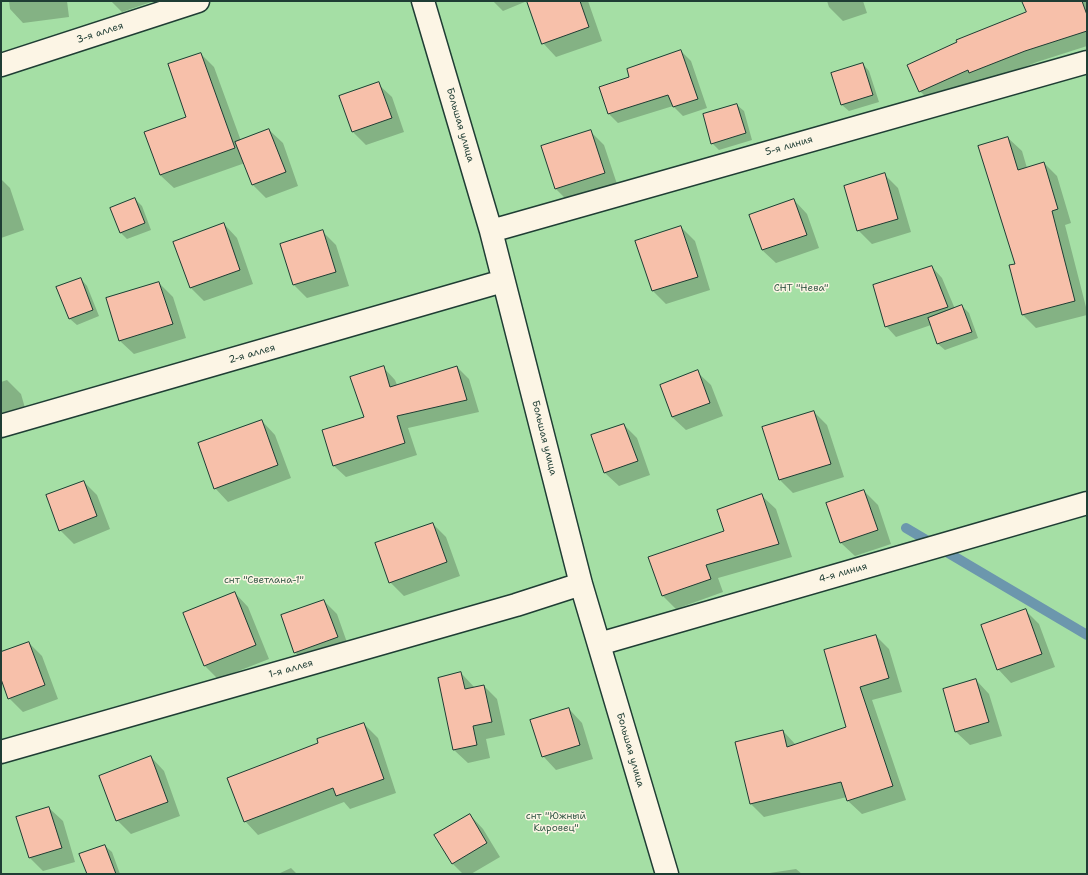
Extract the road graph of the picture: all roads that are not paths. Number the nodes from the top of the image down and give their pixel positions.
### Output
1 (198, 1) edge
2 (423, 1) edge
3 (1087, 62) edge
4 (1, 65) edge
5 (491, 231) junction
6 (503, 281) junction
7 (1, 426) edge
8 (1087, 502) edge
9 (581, 584) junction
10 (599, 644) junction
11 (1, 752) edge
12 (666, 874) edge

1 - 4 street, 3-я аллея
2 - 5 street, Большая улица
3 - 5 street, 5-я линия
5 - 6 street, Большая улица
6 - 7 street, 2-я аллея
6 - 9 street, Большая улица
8 - 10 street, 4-я линия
9 - 10 street, Большая улица
9 - 11 street, 1-я аллея
10 - 12 street, Большая улица

